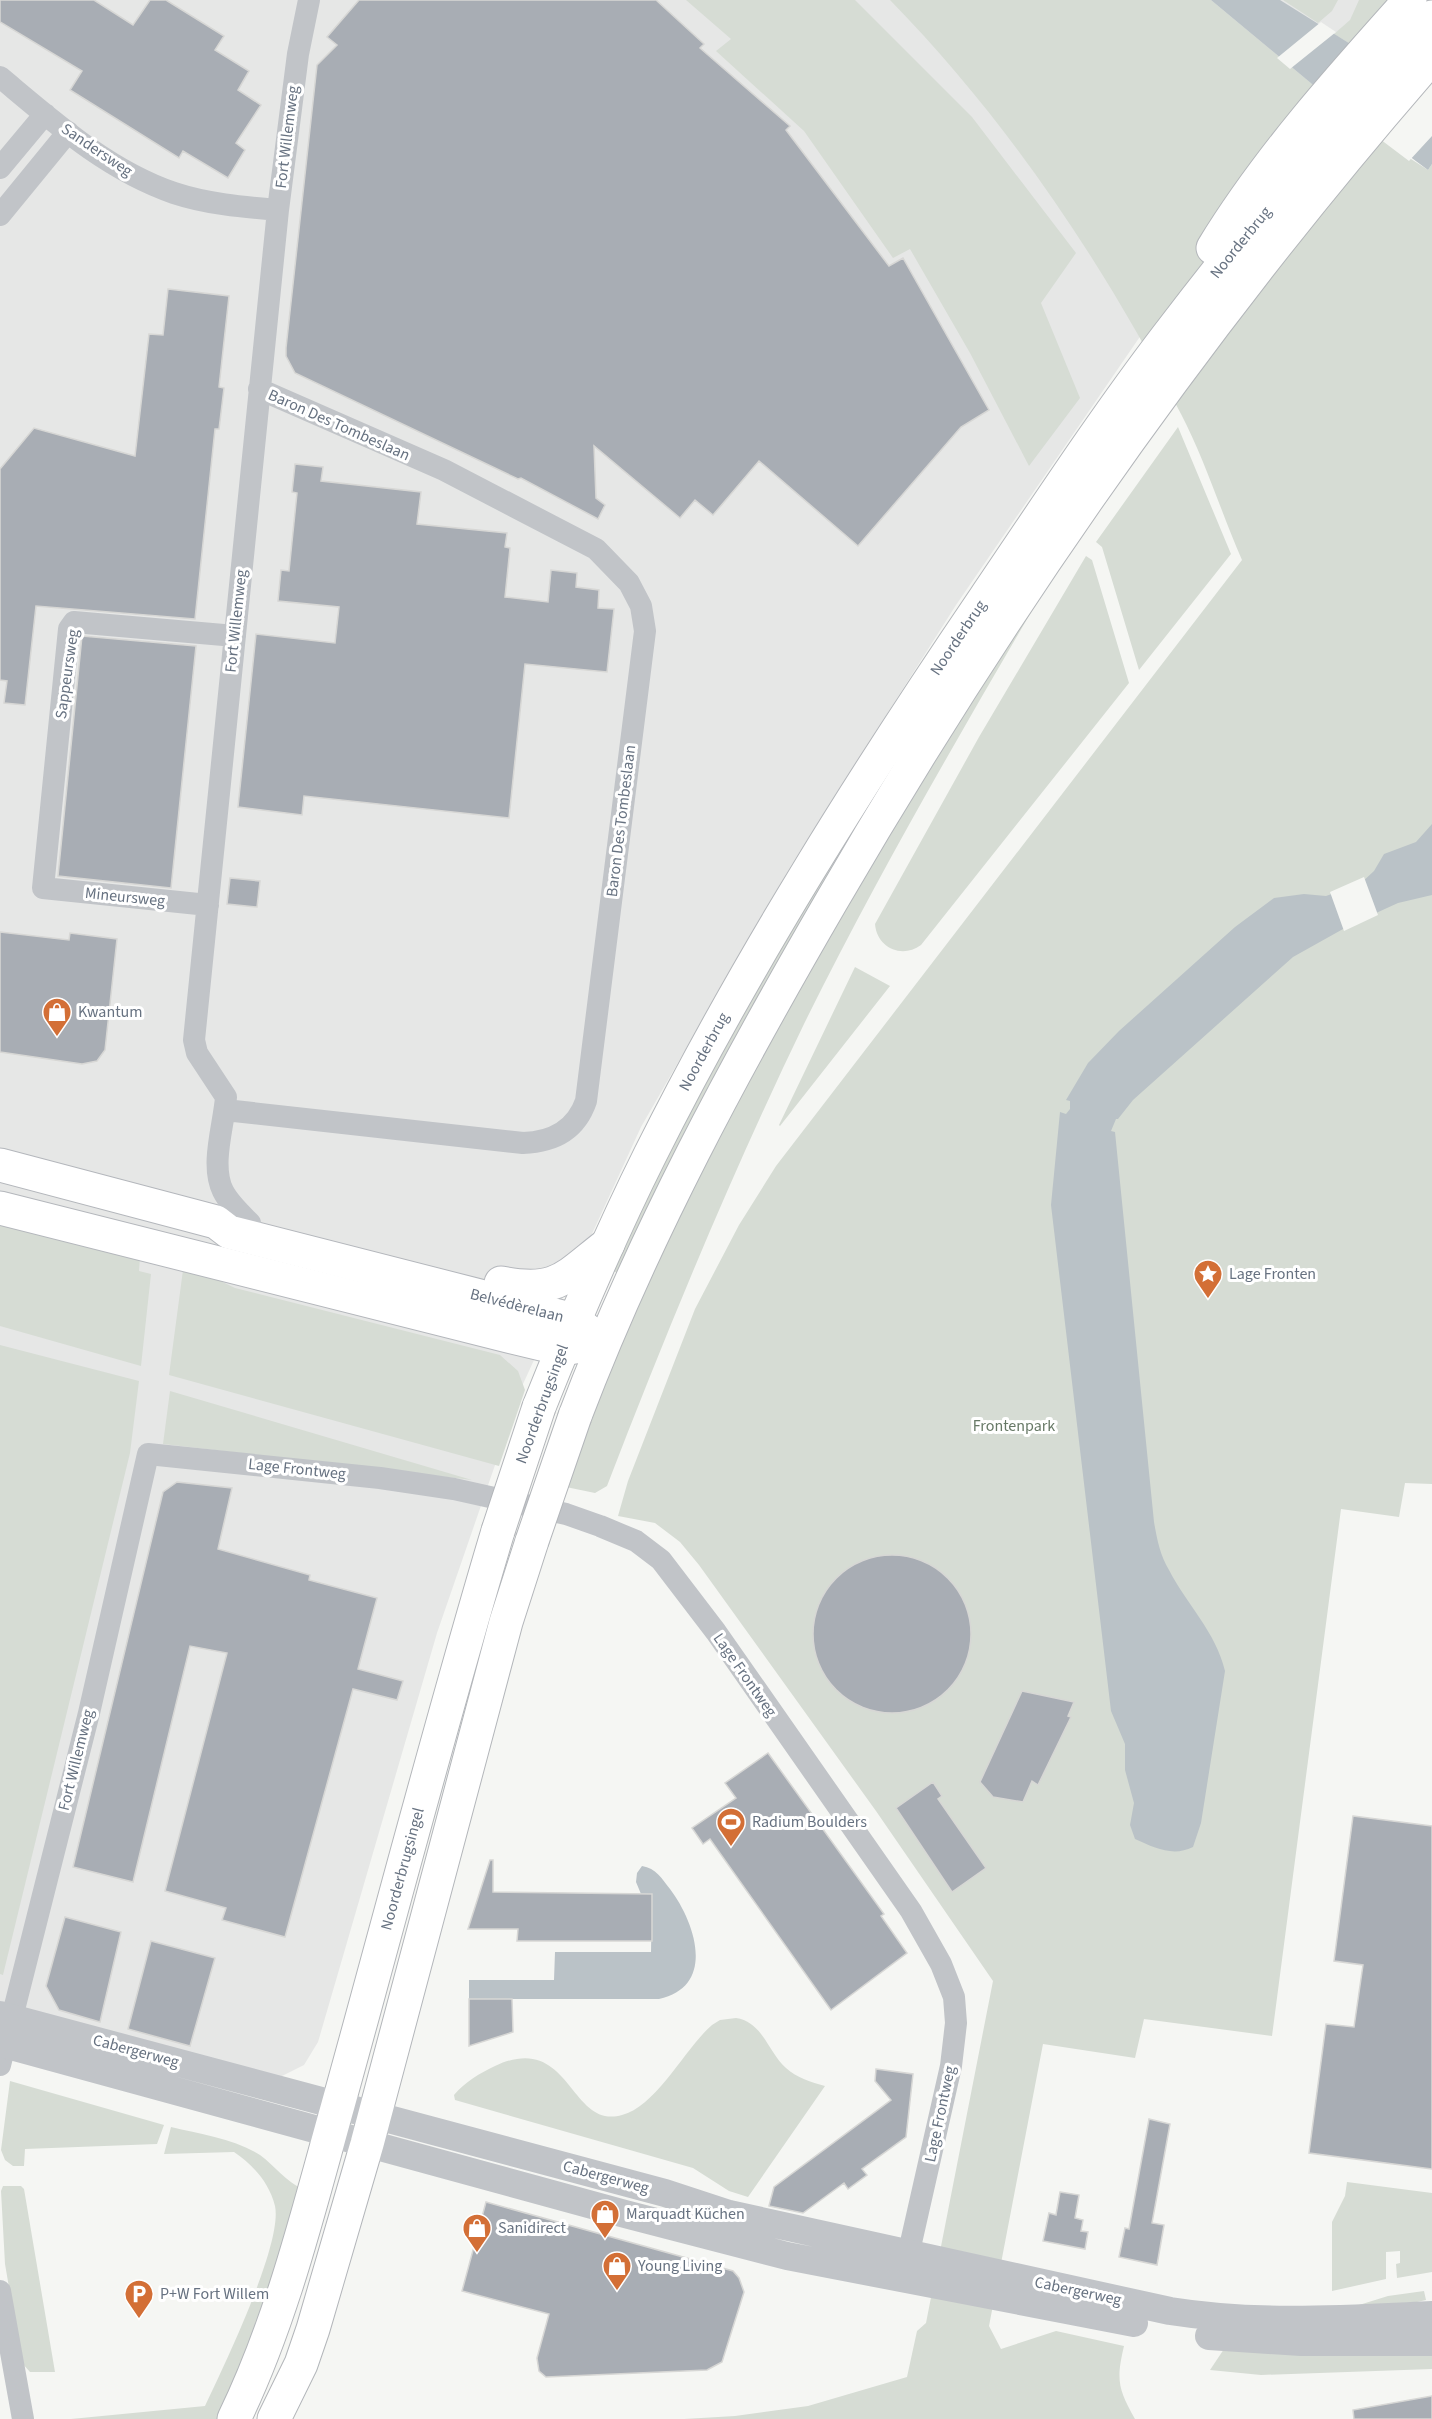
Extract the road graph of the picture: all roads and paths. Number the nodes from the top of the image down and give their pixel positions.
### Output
1 (309, 0) edge
2 (1410, 0) edge
3 (1432, 17) edge
4 (1432, 57) edge
5 (1432, 75) edge
6 (0, 77) edge
7 (1397, 97) junction
8 (45, 114) junction
9 (68, 132) junction
10 (0, 168) edge
11 (278, 210) junction
12 (0, 215) edge
13 (1165, 340) junction
14 (259, 389) junction
15 (235, 636) junction
16 (43, 888) joint
17 (208, 905) junction
18 (225, 1110) junction
19 (0, 1165) edge
20 (0, 1208) edge
21 (216, 1222) junction
22 (250, 1223) junction
23 (608, 1244) junction
24 (568, 1334) junction
25 (603, 1343) junction
26 (148, 1454) joint
27 (3, 2037) edge
28 (334, 2119) junction
29 (371, 2129) junction
30 (906, 2265) junction
31 (998, 2284) junction
32 (0, 2291) edge
33 (1432, 2315) edge
34 (1432, 2342) edge
35 (22, 2419) edge
36 (234, 2419) edge
37 (274, 2419) edge

1 - 11 street, Fort Willemweg
2 - 13 main road
3 - 13 main road, Noorderbrug
4 - 7 main road, Noorderbrug
5 - 7 main road
6 - 8 street, Sandersweg
7 - 25 main road, Noorderbrug
8 - 9 street, Sandersweg
8 - 10 street
9 - 11 street, Sandersweg
9 - 12 street
11 - 14 street, Fort Willemweg
13 - 23 main road, Noorderbrug
14 - 15 street, Fort Willemweg
14 - 18 street, Baron Des Tombeslaan
15 - 16 street, Sappeursweg
15 - 17 street, Fort Willemweg
16 - 17 street, Mineursweg
17 - 18 street, Fort Willemweg
18 - 22 street, Fort Willemweg
19 - 21 main road, Belvédèrelaan
20 - 24 main road, Belvédèrelaan
21 - 22 main road
21 - 24 main road, Belvédèrelaan
22 - 23 main road
23 - 24 main road, Noorderbrug
24 - 25 main road, Belvédèrelaan
24 - 28 main road, Noorderbrugsingel, bridge
25 - 29 main road, bridge
26 - 27 street, Fort Willemweg
26 - 30 street, Lage Frontweg
27 - 28 street, Cabergerweg
28 - 29 street, Cabergerweg
28 - 36 main road, Noorderbrugsingel
29 - 30 street, Cabergerweg
29 - 37 main road
30 - 31 street, Cabergerweg
31 - 33 street, Cabergerweg
31 - 34 street, Cabergerweg
32 - 35 street

